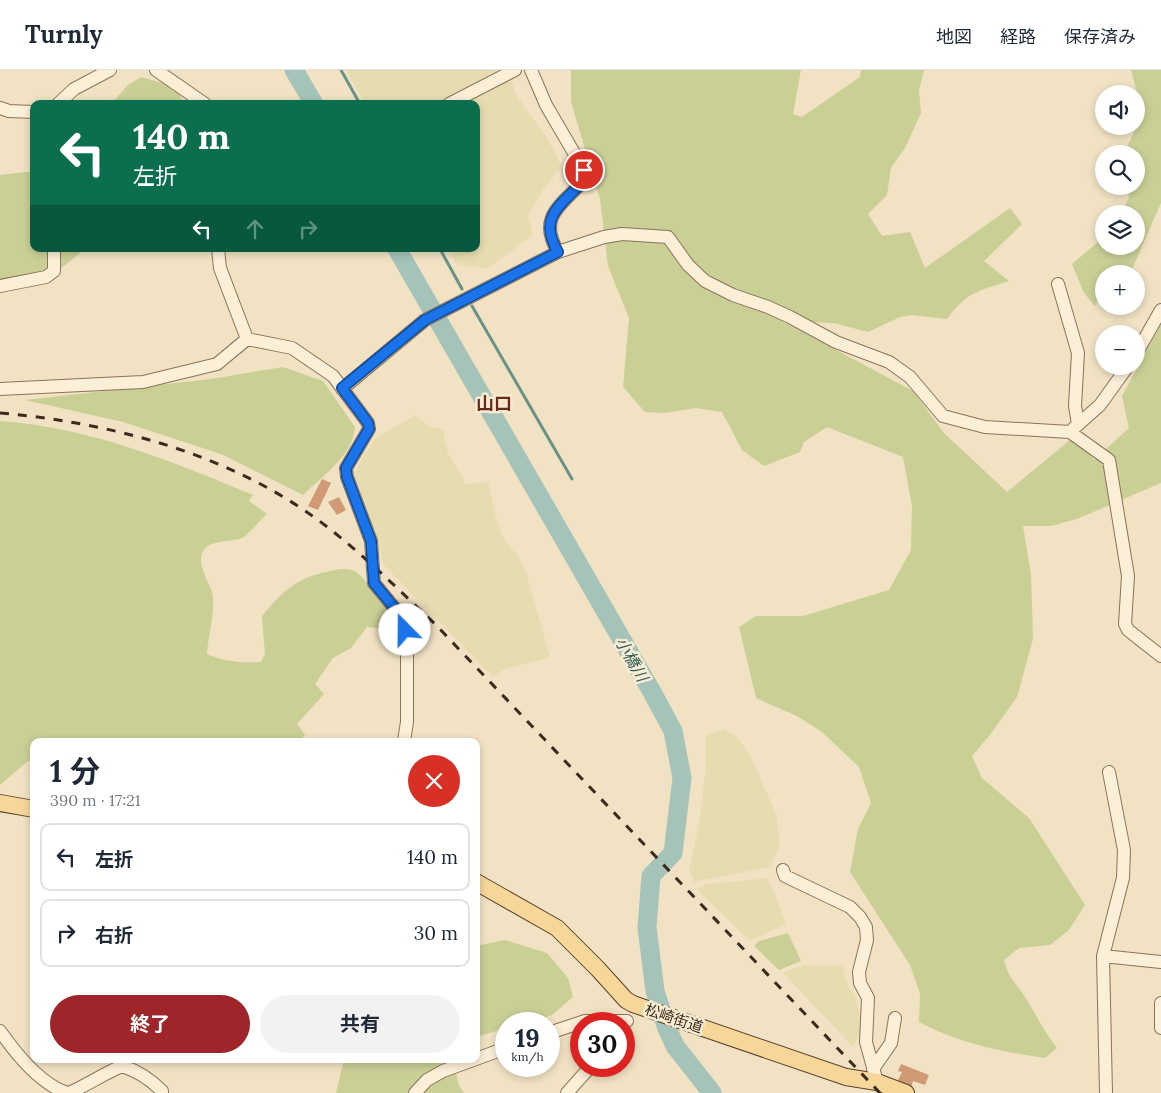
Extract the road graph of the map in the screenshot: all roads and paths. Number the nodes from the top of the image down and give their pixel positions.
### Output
1 (110, 70) edge
2 (156, 70) edge
3 (515, 70) edge
4 (531, 70) edge
5 (62, 100) edge
6 (199, 100) edge
7 (457, 100) edge
8 (0, 108) edge
9 (30, 112) edge
10 (54, 252) edge
11 (218, 252) edge
12 (558, 252) junction
13 (1058, 284) dead end
14 (0, 286) edge
15 (1161, 310) edge
16 (1145, 338) edge
17 (247, 339) junction
18 (1122, 375) edge
19 (342, 388) junction
20 (0, 389) edge
21 (1074, 428) junction
22 (1161, 656) edge
23 (404, 738) edge
24 (1110, 772) dead end
25 (0, 803) edge
26 (30, 809) edge
27 (783, 870) dead end
28 (480, 884) edge
29 (1103, 956) junction
30 (1161, 962) edge
31 (1161, 1003) edge
32 (636, 1005) junction
33 (632, 1012) edge
34 (894, 1018) dead end
35 (1161, 1028) edge
36 (0, 1031) edge
37 (495, 1052) edge
38 (480, 1057) edge
39 (465, 1063) edge
40 (875, 1076) junction
41 (581, 1077) edge
42 (68, 1093) edge
43 (162, 1093) edge
44 (415, 1093) edge
45 (567, 1093) edge
46 (906, 1093) edge
47 (1106, 1093) edge

1 - 5 street
2 - 6 street
3 - 7 street
4 - 12 street
8 - 9 street
10 - 14 street
11 - 17 street
12 - 19 street
12 - 21 street
13 - 21 street
15 - 16 street
17 - 19 street
17 - 20 street
18 - 21 street
19 - 23 street
21 - 22 street
24 - 29 street
25 - 26 main road
27 - 40 street
28 - 32 main road, 松崎街道
29 - 30 street
29 - 47 street
31 - 35 street
32 - 33 street
32 - 40 main road, 松崎街道
34 - 40 street
36 - 42 street
37 - 38 street
39 - 44 street
40 - 46 main road, 松崎街道
41 - 45 street
42 - 43 street

